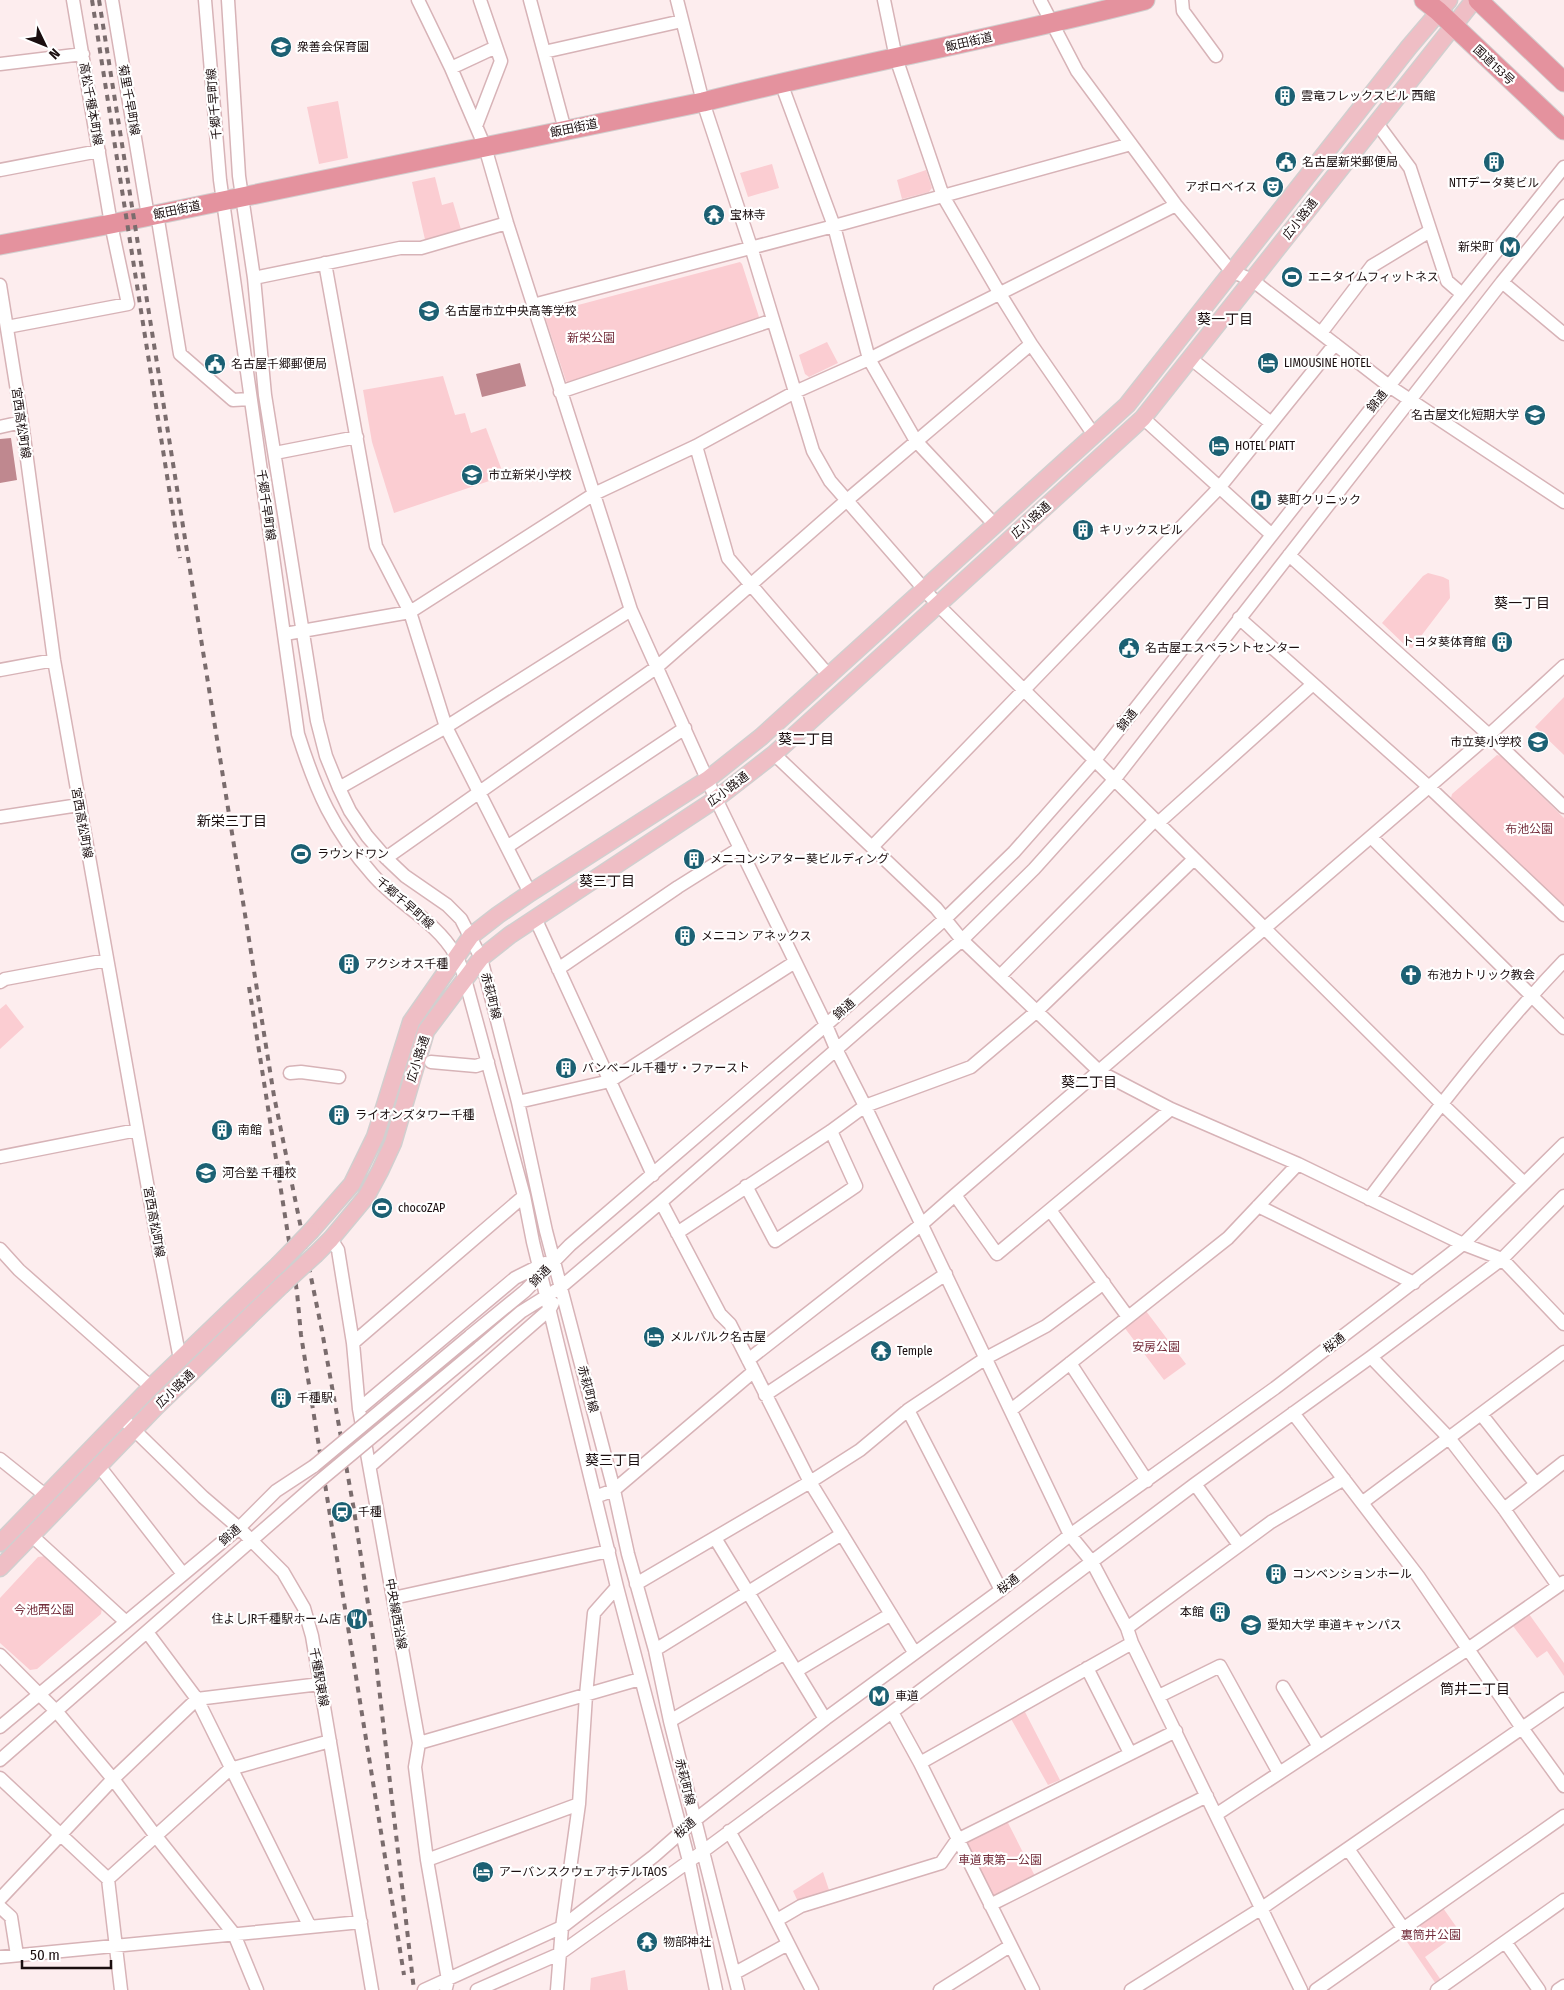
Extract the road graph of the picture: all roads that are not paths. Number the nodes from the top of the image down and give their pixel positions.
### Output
1 (73, 0) edge
2 (112, 0) edge
3 (205, 0) edge
4 (228, 0) edge
5 (418, 0) edge
6 (480, 0) edge
7 (531, 0) edge
8 (677, 0) edge
9 (884, 0) edge
10 (1040, 0) edge
11 (1145, 0) edge
12 (1182, 0) edge
13 (1474, 0) edge
14 (1478, 0) edge
15 (1437, 4) edge
16 (1098, 6) edge
17 (682, 21) junction
18 (1053, 24) junction
19 (1453, 26) junction
20 (496, 47) junction
21 (544, 52) junction
22 (83, 54) junction
23 (1216, 56) dead end
24 (896, 58) junction
25 (0, 64) edge
26 (451, 68) junction
27 (781, 82) junction
28 (1564, 82) edge
29 (703, 102) junction
30 (1376, 122) junction
31 (476, 126) junction
32 (565, 130) junction
33 (1564, 130) edge
34 (1131, 144) junction
35 (484, 147) junction
36 (99, 151) junction
37 (1564, 167) edge
38 (0, 170) edge
39 (241, 196) junction
40 (943, 196) junction
41 (223, 200) junction
42 (1176, 205) junction
43 (1564, 206) edge
44 (150, 210) junction
45 (110, 216) junction
46 (507, 223) junction
47 (834, 226) junction
48 (1430, 231) junction
49 (0, 245) edge
50 (751, 247) junction
51 (325, 263) junction
52 (1232, 271) junction
53 (254, 278) junction
54 (1252, 280) junction
55 (1502, 282) junction
56 (0, 285) edge
57 (1000, 294) junction
58 (1462, 294) junction
59 (533, 305) junction
60 (773, 320) junction
61 (4, 325) edge
62 (1321, 333) junction
63 (1564, 334) edge
64 (1031, 344) junction
65 (1335, 344) junction
66 (1190, 358) junction
67 (869, 359) junction
68 (1389, 386) junction
69 (560, 392) junction
70 (795, 392) junction
71 (250, 399) junction
72 (1411, 401) junction
73 (1143, 418) junction
74 (22, 422) junction
75 (1271, 423) junction
76 (0, 426) edge
77 (1094, 435) junction
78 (357, 437) junction
79 (916, 441) junction
80 (696, 446) junction
81 (275, 453) junction
82 (1219, 488) junction
83 (594, 494) junction
84 (846, 501) junction
85 (1564, 502) edge
86 (994, 524) junction
87 (1272, 535) junction
88 (1289, 555) junction
89 (749, 585) junction
90 (924, 590) junction
91 (937, 604) junction
92 (631, 610) junction
93 (410, 612) junction
94 (1239, 618) junction
95 (304, 630) junction
96 (285, 634) junction
97 (54, 660) junction
98 (1564, 666) edge
99 (657, 667) junction
100 (0, 670) edge
101 (830, 676) junction
102 (1313, 684) junction
103 (1023, 690) junction
104 (446, 727) junction
105 (685, 728) junction
106 (1489, 736) junction
107 (774, 754) junction
108 (1095, 760) junction
109 (708, 779) junction
110 (1114, 780) junction
111 (1430, 787) junction
112 (339, 788) junction
113 (479, 791) junction
114 (716, 799) junction
115 (79, 805) junction
116 (1564, 807) edge
117 (0, 817) edge
118 (1157, 822) junction
119 (1371, 837) junction
120 (506, 847) junction
121 (872, 847) junction
122 (740, 848) junction
123 (386, 858) junction
124 (1194, 859) junction
125 (530, 893) junction
126 (1564, 915) edge
127 (535, 918) junction
128 (946, 918) junction
129 (1265, 928) junction
130 (471, 936) junction
131 (962, 940) junction
132 (456, 955) junction
133 (481, 958) junction
134 (107, 960) junction
135 (1564, 961) edge
136 (795, 962) junction
137 (558, 969) junction
138 (1000, 976) junction
139 (465, 979) junction
140 (0, 982) edge
141 (1531, 995) junction
142 (1036, 1011) junction
143 (826, 1025) junction
144 (1564, 1028) edge
145 (837, 1051) junction
146 (431, 1062) dead end
147 (488, 1062) junction
148 (1100, 1072) junction
149 (290, 1073) dead end
150 (339, 1078) dead end
151 (610, 1081) junction
152 (518, 1102) junction
153 (1441, 1103) junction
154 (865, 1106) junction
155 (1171, 1109) junction
156 (137, 1130) junction
157 (831, 1131) junction
158 (1564, 1144) edge
159 (0, 1157) edge
160 (1298, 1164) junction
161 (653, 1175) junction
162 (1524, 1183) junction
163 (746, 1186) junction
164 (955, 1195) junction
165 (524, 1196) junction
166 (1564, 1196) edge
167 (1369, 1199) junction
168 (661, 1202) junction
169 (1258, 1206) junction
170 (1050, 1210) junction
171 (922, 1224) junction
172 (677, 1233) junction
173 (331, 1239) junction
174 (1463, 1244) junction
175 (0, 1248) edge
176 (1502, 1259) junction
177 (554, 1261) junction
178 (540, 1270) junction
179 (946, 1274) junction
180 (1104, 1283) junction
181 (1414, 1283) junction
182 (561, 1287) junction
183 (546, 1296) junction
184 (550, 1309) junction
185 (1128, 1317) junction
186 (1564, 1324) edge
187 (353, 1343) junction
188 (1564, 1352) edge
189 (1372, 1357) junction
190 (986, 1358) junction
191 (180, 1359) junction
192 (1070, 1362) junction
193 (750, 1366) junction
194 (151, 1388) junction
195 (765, 1395) junction
196 (359, 1409) junction
197 (908, 1410) junction
198 (1011, 1410) junction
199 (1294, 1413) junction
200 (1481, 1414) junction
201 (121, 1417) junction
202 (134, 1430) junction
203 (1449, 1438) junction
204 (0, 1459) edge
205 (1564, 1462) edge
206 (99, 1466) junction
207 (370, 1466) junction
208 (1344, 1478) junction
209 (1147, 1480) junction
210 (810, 1482) junction
211 (1195, 1484) junction
212 (1536, 1484) junction
213 (614, 1490) junction
214 (45, 1495) junction
215 (595, 1497) junction
216 (1362, 1502) junction
217 (1504, 1509) junction
218 (239, 1528) junction
219 (842, 1534) junction
220 (31, 1535) junction
221 (1070, 1535) junction
222 (715, 1538) junction
223 (252, 1540) junction
224 (0, 1544) edge
225 (1239, 1545) junction
226 (609, 1552) junction
227 (1092, 1562) junction
228 (0, 1568) edge
229 (183, 1574) junction
230 (636, 1584) junction
231 (1561, 1584) edge
232 (617, 1587) junction
233 (1001, 1590) junction
234 (748, 1592) junction
235 (393, 1598) junction
236 (891, 1614) junction
237 (126, 1622) junction
238 (1126, 1628) junction
239 (147, 1632) junction
240 (1132, 1643) junction
241 (655, 1650) junction
242 (1468, 1650) junction
243 (914, 1652) junction
244 (785, 1653) junction
245 (0, 1655) edge
246 (1087, 1668) junction
247 (796, 1671) junction
248 (640, 1679) junction
249 (320, 1684) junction
250 (1284, 1687) dead end
251 (41, 1694) junction
252 (586, 1695) junction
253 (1159, 1696) junction
254 (197, 1699) junction
255 (1564, 1699) edge
256 (57, 1712) junction
257 (892, 1712) junction
258 (826, 1719) junction
259 (670, 1721) junction
260 (0, 1727) edge
261 (1522, 1728) junction
262 (1176, 1730) junction
263 (330, 1741) junction
264 (419, 1743) junction
265 (1319, 1748) junction
266 (1130, 1753) junction
267 (0, 1760) edge
268 (920, 1763) junction
269 (230, 1769) junction
270 (1278, 1773) junction
271 (0, 1778) edge
272 (113, 1779) junction
273 (1564, 1786) edge
274 (1207, 1796) junction
275 (579, 1804) junction
276 (1217, 1814) junction
277 (1564, 1816) edge
278 (695, 1820) junction
279 (729, 1831) junction
280 (681, 1832) junction
281 (60, 1833) junction
282 (155, 1835) junction
283 (957, 1840) junction
284 (1348, 1849) junction
285 (702, 1852) junction
286 (427, 1860) junction
287 (689, 1861) junction
288 (108, 1878) junction
289 (0, 1899) edge
290 (1564, 1900) edge
291 (990, 1906) junction
292 (0, 1907) edge
293 (1262, 1908) junction
294 (777, 1920) junction
295 (361, 1922) junction
296 (310, 1927) junction
297 (562, 1927) junction
298 (1403, 1928) junction
299 (234, 1934) junction
300 (1506, 1943) junction
301 (788, 1944) junction
302 (116, 1945) junction
303 (1010, 1946) junction
304 (559, 1954) junction
305 (17, 1955) junction
306 (0, 1957) edge
307 (735, 1973) junction
308 (446, 1985) edge
309 (1564, 1986) edge
310 (426, 1989) edge
311 (121, 1990) edge
312 (258, 1990) edge
313 (372, 1990) edge
314 (477, 1990) edge
315 (557, 1990) edge
316 (716, 1990) edge
317 (738, 1990) edge
318 (812, 1990) edge
319 (940, 1990) edge
320 (1033, 1990) edge
321 (1131, 1990) edge
322 (1301, 1990) edge
323 (1316, 1990) edge
324 (1437, 1990) edge
325 (1539, 1990) edge
326 (1558, 1990) edge

1 - 22 street, 高松千種本町線
2 - 44 street, 菊里千早町線
3 - 41 street, 千郷千早町線
4 - 39 street, 千郷千早町線
5 - 26 street
6 - 20 street
7 - 21 street
8 - 17 street
9 - 24 street
10 - 18 street
11 - 16 highway, 飯田街道
12 - 23 street
13 - 19 main road, 広小路通
14 - 28 highway
15 - 19 highway, 国道153号
15 - 52 main road, 広小路通
16 - 18 highway, 飯田街道
17 - 21 street
17 - 29 street
18 - 24 highway, 飯田街道
18 - 34 street
19 - 30 main road, 広小路通
19 - 33 highway, 国道153号
20 - 26 street
20 - 31 street
21 - 32 street
22 - 25 street
22 - 36 street, 高松千種本町線
24 - 27 highway, 飯田街道
24 - 40 street
26 - 31 street
27 - 29 highway, 飯田街道
27 - 47 street
29 - 32 highway, 飯田街道
29 - 50 street
30 - 48 street
30 - 54 main road, 広小路通
31 - 35 street
32 - 35 highway, 飯田街道
34 - 40 street
34 - 42 street
35 - 39 highway, 飯田街道
35 - 46 street
36 - 38 street
36 - 45 street, 高松千種本町線
37 - 58 street, 錦通
39 - 41 highway, 飯田街道
39 - 53 street, 千郷千早町線
40 - 47 street
40 - 57 street
41 - 44 highway, 飯田街道
41 - 71 street, 千郷千早町線
42 - 52 street
42 - 57 street
43 - 55 street, 錦通
44 - 45 highway, 飯田街道
44 - 71 street, 菊里千早町線
45 - 49 highway, 飯田街道
45 - 61 street, 高松千種本町線
46 - 51 street
46 - 59 street
47 - 50 street
47 - 67 street
48 - 58 street
48 - 62 street
50 - 59 street
50 - 60 street
51 - 53 street
51 - 78 street
52 - 54 street
52 - 77 main road, 広小路通
53 - 81 street, 千郷千早町線
54 - 62 street
54 - 66 main road, 広小路通
55 - 63 street
55 - 72 street, 錦通
56 - 61 street, 宮西高松町線
57 - 64 street
57 - 67 street
58 - 68 street, 錦通
59 - 69 street
60 - 69 street
60 - 70 street
61 - 74 street, 宮西高松町線
62 - 65 street
64 - 77 street
64 - 79 street
65 - 68 street
65 - 75 street
66 - 73 main road, 広小路通
66 - 75 street
67 - 70 street
67 - 79 street
68 - 72 street
68 - 87 street, 錦通
69 - 83 street
70 - 80 street
70 - 84 street
71 - 96 street, 千郷千早町線
72 - 85 street
72 - 88 street, 錦通
73 - 82 street
73 - 91 main road, 広小路通
74 - 76 street
74 - 97 street, 宮西高松町線
75 - 82 street
77 - 86 main road, 広小路通
78 - 81 street
78 - 93 street
79 - 84 street
79 - 86 street
80 - 83 street
80 - 89 street
81 - 95 street, 千郷千早町線
82 - 87 street
82 - 103 street
83 - 92 street
83 - 93 street
84 - 89 street
84 - 90 street
86 - 90 main road, 広小路通
87 - 108 street, 錦通
88 - 94 street, 錦通
88 - 106 street
89 - 99 street
89 - 101 street
90 - 91 street
90 - 101 main road, 広小路通
91 - 103 street
91 - 107 main road, 広小路通
92 - 99 street
92 - 104 street
93 - 95 street
93 - 104 street
94 - 102 street
94 - 110 street, 錦通
95 - 96 street
95 - 112 street, 千郷千早町線
96 - 132 street, 千郷千早町線
97 - 100 street
97 - 115 street, 宮西高松町線
98 - 106 street
99 - 105 street
99 - 113 street
101 - 109 main road, 広小路通
102 - 111 street
102 - 118 street
103 - 108 street
103 - 121 street
104 - 112 street
104 - 113 street
105 - 109 street
105 - 120 street
106 - 111 street
106 - 116 street
107 - 114 main road, 広小路通
107 - 121 street
108 - 110 street
108 - 128 street, 錦通
109 - 114 street
109 - 125 main road, 広小路通
110 - 118 street
110 - 131 street, 錦通
111 - 119 street
111 - 126 street
112 - 123 street, 千郷千早町線
113 - 120 street
113 - 123 street
114 - 122 street
114 - 127 main road, 広小路通
115 - 117 street
115 - 134 street, 宮西高松町線
118 - 124 street
118 - 138 street
119 - 129 street
119 - 141 street
120 - 125 street
121 - 128 street
122 - 136 street
122 - 137 street
123 - 130 street, 千郷千早町線
124 - 129 street
124 - 142 street
125 - 130 main road, 広小路通
127 - 133 main road, 広小路通
127 - 137 street
128 - 131 street
128 - 143 street, 錦通
129 - 148 street
129 - 153 street
130 - 132 main road, 広小路通
130 - 133 street, 千郷千早町線
131 - 138 street
131 - 145 street, 錦通
132 - 139 street, 千郷千早町線
132 - 191 main road, 広小路通, bridge
133 - 139 main road, 広小路通
133 - 152 street, 赤萩町線
134 - 140 street
134 - 156 street, 宮西高松町線
135 - 141 street
136 - 143 street
136 - 151 street
137 - 151 street
138 - 142 street
139 - 147 street, 赤萩町線
139 - 173 main road, 広小路通
141 - 144 street
141 - 153 street
142 - 148 street
142 - 154 street
143 - 145 street
143 - 161 street, 錦通
145 - 154 street
145 - 168 street, 錦通
146 - 147 street
147 - 165 street, 赤萩町線
148 - 155 street
148 - 164 street
149 - 150 street
151 - 152 street
151 - 161 street
152 - 177 street, 赤萩町線
153 - 162 street
153 - 167 street
154 - 157 street
154 - 171 street
155 - 160 street
155 - 170 street
156 - 159 street
156 - 191 street, 宮西高松町線
157 - 163 street
157 - 163 street
158 - 162 street, 桜通
160 - 167 street
160 - 169 street
161 - 177 street, 錦通
162 - 174 street, 桜通
163 - 172 street
164 - 170 street
164 - 171 street
165 - 178 street, 赤萩町線
165 - 187 street
166 - 176 street
167 - 174 street
168 - 172 street
168 - 182 street, 錦通
169 - 181 street
169 - 185 street
170 - 180 street
171 - 179 street
171 - 193 street
172 - 193 street
173 - 187 street, 中央線西沿線
173 - 202 main road, 広小路通, bridge
174 - 176 street
174 - 181 street, 桜通
175 - 194 street
176 - 186 street
176 - 189 street
177 - 178 street, 錦通
177 - 182 street, 赤萩町線
178 - 183 street, 赤萩町線
178 - 196 street
178 - 218 street, 錦通, bridge
179 - 190 street
179 - 195 street
180 - 185 street
180 - 190 street
181 - 209 street, 桜通
182 - 183 street, 錦通
182 - 184 street
182 - 213 street, 赤萩町線
183 - 184 street, 赤萩町線
183 - 223 street, 錦通, bridge
184 - 207 street
184 - 215 street, 赤萩町線
185 - 192 street
187 - 196 street, 中央線西沿線
188 - 200 street
189 - 199 street
189 - 203 street
190 - 197 street
190 - 198 street
191 - 194 main road, 広小路通
192 - 198 street
192 - 209 street
193 - 195 street
193 - 213 street
194 - 201 main road, 広小路通
195 - 210 street
196 - 207 street, 中央線西沿線
197 - 210 street
197 - 233 street
198 - 221 street
199 - 208 street
199 - 211 street
200 - 203 street
200 - 212 street
201 - 202 street, 千種駅東線
201 - 214 main road, 広小路通
202 - 206 main road, 広小路通
202 - 218 street, 千種駅東線
203 - 216 street
203 - 217 street
204 - 214 street
205 - 212 street
206 - 220 main road, 広小路通
206 - 229 street
207 - 235 street, 中央線西沿線
208 - 216 street
208 - 225 street
209 - 221 street, 桜通
210 - 219 street
210 - 222 street
211 - 225 street
211 - 227 street
212 - 217 street
213 - 215 street
213 - 230 street, 赤萩町線
214 - 224 main road, 広小路通
215 - 226 street, 赤萩町線
216 - 242 street
217 - 231 street
218 - 223 street, 千種駅東線
218 - 229 street, 錦通
219 - 234 street
219 - 236 street
220 - 228 main road, 広小路通
220 - 237 street
221 - 227 street
221 - 233 street, 桜通
222 - 230 street
222 - 234 street
223 - 239 street, 錦通
223 - 249 street, 千種駅東線
225 - 238 street
226 - 232 street, 赤萩町線
226 - 235 street
227 - 238 street
227 - 257 street
229 - 237 street, 錦通
230 - 241 street, 赤萩町線
231 - 242 street
232 - 248 street, 赤萩町線
232 - 252 street
233 - 243 street, 桜通
234 - 241 street
234 - 244 street
235 - 264 street, 中央線西沿線
236 - 243 street
236 - 247 street
237 - 251 street, 錦通
238 - 240 street
239 - 254 street
239 - 256 street, 錦通
240 - 246 street
240 - 253 street
241 - 259 street, 赤萩町線
242 - 261 street
242 - 265 street
243 - 258 street, 桜通
244 - 247 street
244 - 259 street
245 - 251 street
246 - 266 street
246 - 268 street
247 - 258 street
248 - 252 street
248 - 280 street, 赤萩町線
249 - 254 street
249 - 263 street, 千種駅東線
250 - 265 street
251 - 256 street
251 - 260 street, 錦通
252 - 264 street
252 - 275 street
253 - 262 street
253 - 270 street
254 - 269 street
254 - 272 street
255 - 261 street
256 - 267 street, 錦通
256 - 272 street
257 - 268 street
257 - 279 street
258 - 278 street, 桜通
259 - 278 street, 赤萩町線
261 - 273 street
261 - 284 street
262 - 266 street
262 - 274 street
263 - 269 street
263 - 295 street, 千種駅東線
264 - 286 street, 中央線西沿線
265 - 270 street
266 - 283 street
268 - 283 street
269 - 282 street
269 - 296 street
270 - 276 street
271 - 281 street
272 - 281 street
272 - 282 street
274 - 276 street
274 - 291 street
275 - 286 street
275 - 297 street
276 - 293 street
277 - 298 street
278 - 280 street, 桜通
278 - 285 street, 赤萩町線
279 - 285 street
279 - 294 street
280 - 287 street, 赤萩町線
280 - 297 street, 桜通
281 - 288 street
281 - 289 street
282 - 288 street
282 - 299 street
283 - 291 street
283 - 294 street
284 - 293 street
284 - 298 street
285 - 287 street
285 - 307 street, 赤萩町線
286 - 308 street, 中央線西沿線
287 - 304 street
287 - 316 street, 赤萩町線
288 - 302 street
290 - 300 street
291 - 303 street
292 - 305 street
293 - 321 street
293 - 322 street
294 - 301 street
295 - 296 street
295 - 313 street, 千種駅東線
296 - 299 street
297 - 304 street
297 - 308 street, 桜通
298 - 323 street
299 - 302 street
299 - 312 street
300 - 324 street
300 - 325 street
301 - 307 street
301 - 318 street
302 - 305 street
302 - 311 street
303 - 319 street
303 - 320 street
304 - 314 street
304 - 315 street
305 - 306 street
307 - 317 street, 赤萩町線
308 - 310 street, 桜通
309 - 326 street

